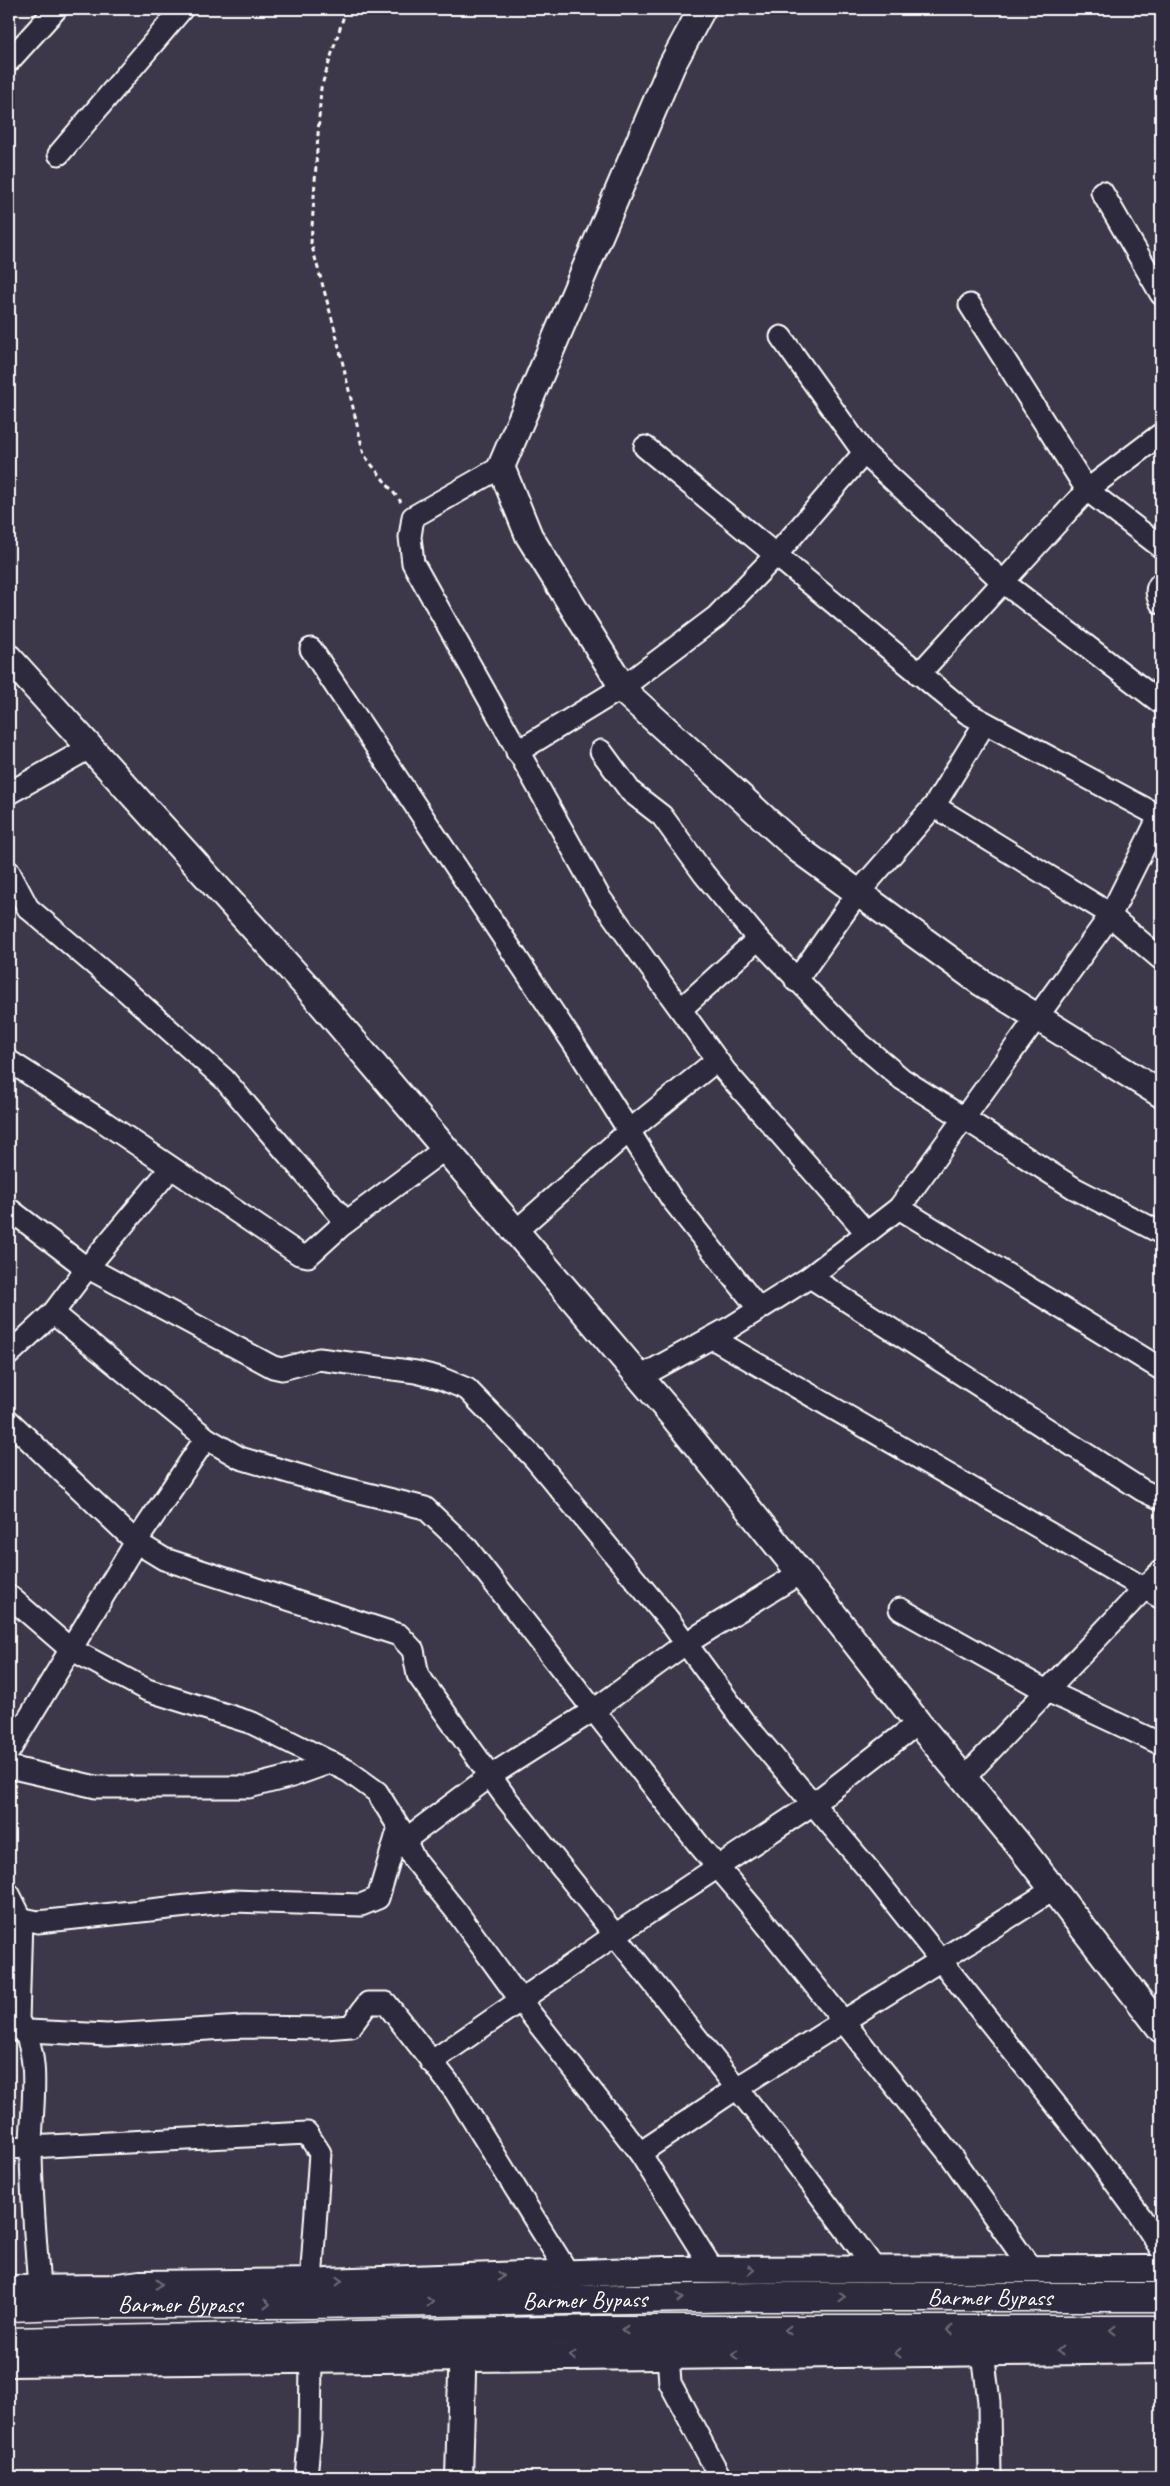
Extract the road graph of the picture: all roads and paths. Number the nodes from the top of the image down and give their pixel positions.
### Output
1 (56, 9) edge
2 (182, 9) edge
3 (346, 9) edge
4 (702, 9) edge
5 (9, 61) edge
6 (59, 154) dead end
7 (1102, 192) dead end
8 (1161, 294) edge
9 (970, 305) dead end
10 (780, 337) dead end
11 (1161, 434) edge
12 (645, 446) dead end
13 (864, 453) junction
14 (501, 467) junction
15 (1087, 490) junction
16 (413, 517) junction
17 (1161, 547) edge
18 (776, 555) junction
19 (1003, 582) junction
20 (1161, 583) edge
21 (1161, 603) edge
22 (311, 649) dead end
23 (9, 658) edge
24 (918, 674) junction
25 (623, 687) junction
26 (1161, 703) edge
27 (985, 723) junction
28 (91, 747) junction
29 (601, 751) dead end
30 (517, 752) junction
31 (9, 793) edge
32 (934, 806) junction
33 (1161, 815) edge
34 (9, 872) edge
35 (858, 893) junction
36 (1110, 916) junction
37 (758, 939) junction
38 (1161, 959) edge
39 (796, 980) junction
40 (681, 1009) junction
41 (1037, 1017) junction
42 (717, 1060) junction
43 (9, 1061) edge
44 (1161, 1094) edge
45 (963, 1119) junction
46 (629, 1131) junction
47 (446, 1148) junction
48 (171, 1168) junction
49 (899, 1208) junction
50 (9, 1210) edge
51 (346, 1222) junction
52 (516, 1231) junction
53 (867, 1233) junction
54 (1161, 1233) edge
55 (87, 1268) junction
56 (810, 1277) junction
57 (759, 1309) junction
58 (53, 1313) junction
59 (712, 1338) junction
60 (9, 1354) edge
61 (1161, 1369) edge
62 (640, 1377) junction
63 (9, 1421) edge
64 (206, 1438) junction
65 (1161, 1499) edge
66 (136, 1542) junction
67 (1161, 1571) edge
68 (800, 1573) junction
69 (1152, 1593) edge
70 (9, 1596) edge
71 (900, 1609) dead end
72 (685, 1644) junction
73 (69, 1648) junction
74 (1047, 1691) junction
75 (594, 1710) junction
76 (918, 1723) junction
77 (1161, 1744) edge
78 (9, 1751) edge
79 (331, 1762) junction
80 (9, 1766) edge
81 (490, 1776) junction
82 (965, 1777) junction
83 (813, 1804) junction
84 (402, 1834) junction
85 (717, 1866) junction
86 (1054, 1889) junction
87 (9, 1894) edge
88 (15, 1917) edge
89 (615, 1935) junction
90 (941, 1961) junction
91 (522, 2001) junction
92 (845, 2023) junction
93 (1161, 2030) edge
94 (17, 2031) edge
95 (431, 2062) junction
96 (737, 2088) junction
97 (31, 2147) junction
98 (9, 2148) edge
99 (640, 2153) junction
100 (1161, 2249) edge
101 (713, 2270) junction
102 (876, 2270) junction
103 (1032, 2270) junction
104 (1161, 2270) edge
105 (568, 2273) junction
106 (311, 2282) junction
107 (9, 2289) edge
108 (38, 2289) junction
109 (90, 2296) junction
110 (1161, 2297) edge
111 (9, 2307) edge
112 (1161, 2330) edge
113 (9, 2342) edge
114 (463, 2346) junction
115 (1161, 2350) edge
116 (983, 2352) junction
117 (668, 2355) junction
118 (311, 2362) junction
119 (9, 2363) edge
120 (306, 2477) edge
121 (459, 2477) edge
122 (720, 2477) edge
123 (990, 2477) edge

1 - 5 street
2 - 6 street
3 - 16 path
4 - 14 street
7 - 8 street
9 - 15 street
10 - 13 street
11 - 15 street
12 - 18 street
13 - 18 street
13 - 19 street
14 - 16 street
14 - 25 street
15 - 17 street
15 - 19 street
16 - 30 street
18 - 24 street
18 - 25 street
19 - 24 street
19 - 26 street
20 - 21 street
22 - 46 street
23 - 28 street
24 - 27 street
25 - 30 street
25 - 35 street
27 - 32 street
27 - 33 street
28 - 31 street
28 - 47 street
29 - 37 street
30 - 40 street
32 - 35 street
32 - 36 street
33 - 36 street
34 - 51 street
35 - 39 street
35 - 41 street
36 - 38 street
36 - 41 street
37 - 39 street
37 - 40 street
39 - 45 street
40 - 42 street
41 - 44 street
41 - 45 street
42 - 46 street
42 - 53 street
43 - 48 street
45 - 49 street
45 - 54 street
46 - 52 street
46 - 57 street
47 - 51 street
47 - 52 street
48 - 51 street
48 - 55 street
49 - 53 street
49 - 61 street
50 - 55 street
52 - 62 street
53 - 56 street
55 - 58 street
55 - 72 street
56 - 57 street
56 - 65 street
57 - 59 street
58 - 60 street
58 - 64 street
59 - 62 street
59 - 69 street
62 - 68 street
63 - 66 street
64 - 66 street
64 - 75 street
66 - 73 street
66 - 81 street
67 - 69 street
68 - 72 street
68 - 76 street
69 - 74 street
70 - 73 street
71 - 74 street
72 - 75 street
72 - 83 street
73 - 78 street
73 - 79 street
74 - 77 street
74 - 82 street
75 - 81 street
75 - 85 street
76 - 82 street
76 - 83 street
79 - 80 street
79 - 84 street
81 - 84 street
81 - 89 street
82 - 86 street
83 - 85 street
83 - 90 street
84 - 88 street
84 - 91 street
85 - 89 street
85 - 92 street
86 - 90 street
86 - 93 street
87 - 88 street
88 - 94 street
89 - 91 street
89 - 96 street
90 - 92 street
90 - 100 street
91 - 95 street
91 - 99 street
92 - 96 street
92 - 103 street
94 - 95 street
94 - 97 street
95 - 105 street
96 - 99 street
96 - 102 street
97 - 98 street
97 - 106 street
97 - 108 street
99 - 101 street
101 -> 102 street
101 - 105 street
102 - 103 street
103 - 104 street
106 -> 105 street
109 -> 106 street
107 - 108 street
108 - 109 street
109 -> 110 highway, Barmer Bypass
109 - 111 highway, Barmer Bypass
112 -> 114 highway, Barmer Bypass
113 - 114 highway, Barmer Bypass
117 -> 114 street
114 - 118 street
114 - 121 street
115 -> 116 street
116 -> 117 street
116 - 123 street
117 - 122 street
118 - 119 street
118 - 120 street

